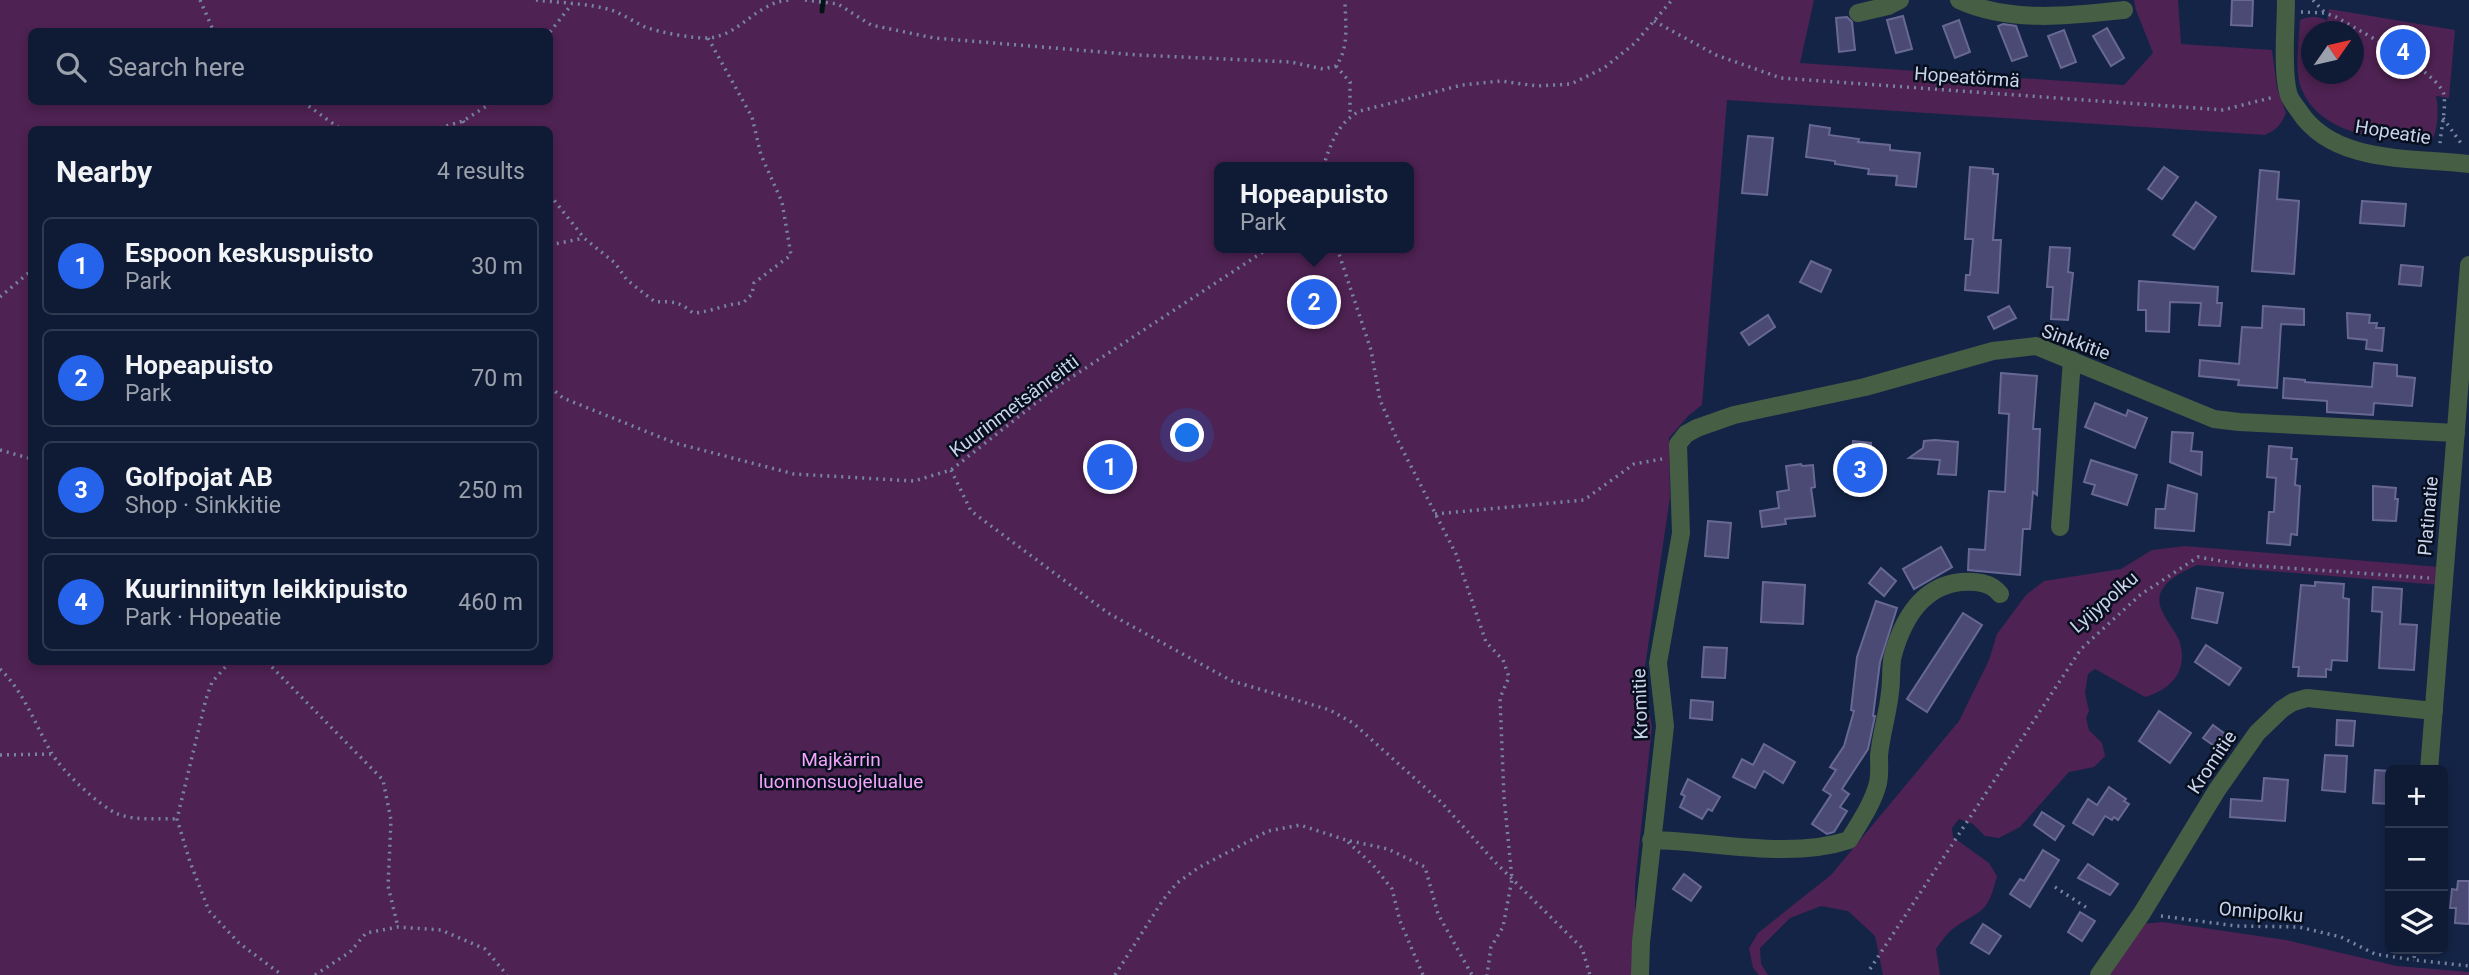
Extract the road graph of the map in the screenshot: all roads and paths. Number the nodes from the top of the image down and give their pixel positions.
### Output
1 (200, 0) edge
2 (536, 0) edge
3 (764, 0) edge
4 (790, 0) edge
5 (805, 0) edge
6 (1345, 0) edge
7 (1672, 0) edge
8 (1900, 0) edge
9 (1959, 0) edge
10 (2313, 0) edge
11 (837, 2) edge
12 (572, 4) junction
13 (766, 6) junction
14 (2292, 9) edge
15 (2124, 10) dead end
16 (1858, 12) dead end
17 (2325, 13) junction
18 (1654, 21) junction
19 (212, 28) edge
20 (553, 28) edge
21 (708, 38) junction
22 (1336, 66) junction
23 (2288, 93) junction
24 (307, 105) edge
25 (488, 105) edge
26 (1350, 116) junction
27 (2442, 116) junction
28 (463, 121) junction
29 (336, 126) edge
30 (446, 126) edge
31 (466, 126) edge
32 (2437, 149) dead end
33 (2469, 153) edge
34 (1325, 162) edge
35 (2469, 164) edge
36 (553, 199) edge
37 (584, 237) junction
38 (553, 244) edge
39 (1261, 253) edge
40 (1339, 253) edge
41 (2469, 265) edge
42 (28, 273) edge
43 (0, 297) edge
44 (2071, 360) junction
45 (553, 390) edge
46 (2456, 433) junction
47 (0, 450) edge
48 (28, 458) edge
49 (951, 470) junction
50 (1680, 473) junction
51 (1435, 514) junction
52 (2060, 527) dead end
53 (2444, 579) junction
54 (2000, 594) dead end
55 (227, 665) edge
56 (270, 665) edge
57 (0, 669) edge
58 (2434, 710) junction
59 (52, 754) junction
60 (0, 755) edge
61 (2430, 765) edge
62 (177, 819) junction
63 (1651, 840) junction
64 (1346, 841) junction
65 (1512, 879) junction
66 (2055, 887) dead end
67 (2090, 910) dead end
68 (2142, 913) junction
69 (398, 927) junction
70 (2415, 954) edge
71 (2414, 960) junction
72 (2469, 966) edge
73 (1870, 969) dead end
74 (282, 975) edge
75 (315, 975) edge
76 (507, 975) edge
77 (1115, 975) edge
78 (1423, 975) edge
79 (1472, 975) edge
80 (1488, 975) edge
81 (1590, 975) edge
82 (1640, 975) edge
83 (2099, 975) edge

1 - 19 path
2 - 12 path
3 - 13 path
4 - 13 path
5 - 11 path
6 - 22 path
7 - 18 path
8 - 16 street
9 - 15 street
10 - 17 path
11 - 22 path
12 - 20 path
12 - 21 path
13 - 21 path
14 - 17 path
14 - 23 street
17 - 27 path
18 - 23 path, Hopeatörmä
18 - 26 path
21 - 37 path
22 - 26 path
23 - 35 street, Hopeatie
24 - 29 path
25 - 28 path
26 - 34 path
27 - 32 path
27 - 33 path
28 - 30 path
28 - 31 path
36 - 37 path
37 - 38 path
39 - 49 path, Kuurinmetsänreitti
40 - 51 path
41 - 46 street, Platinatie
42 - 43 path
44 - 46 street, Sinkkitie
44 - 50 street, Sinkkitie
44 - 52 street
45 - 49 path, Kuurinmetsänreitti
46 - 53 street, Platinatie
47 - 48 path
49 - 65 path
50 - 51 path
50 - 63 street, Kromitie
51 - 65 path
53 - 58 street, Platinatie
53 - 73 path, Lyijypolku
54 - 63 street
55 - 62 path
56 - 69 path
57 - 59 path
58 - 61 street, Platinatie
58 - 68 street, Kromitie
59 - 60 path
59 - 62 path
62 - 74 path
63 - 82 street, Kromitie
64 - 77 path
64 - 78 path
64 - 79 path
65 - 80 path
65 - 81 path
66 - 67 path
68 - 71 path, Onnipolku
68 - 83 street, Kromitie
69 - 75 path
69 - 76 path
70 - 71 path
71 - 72 path, Onnipolku

